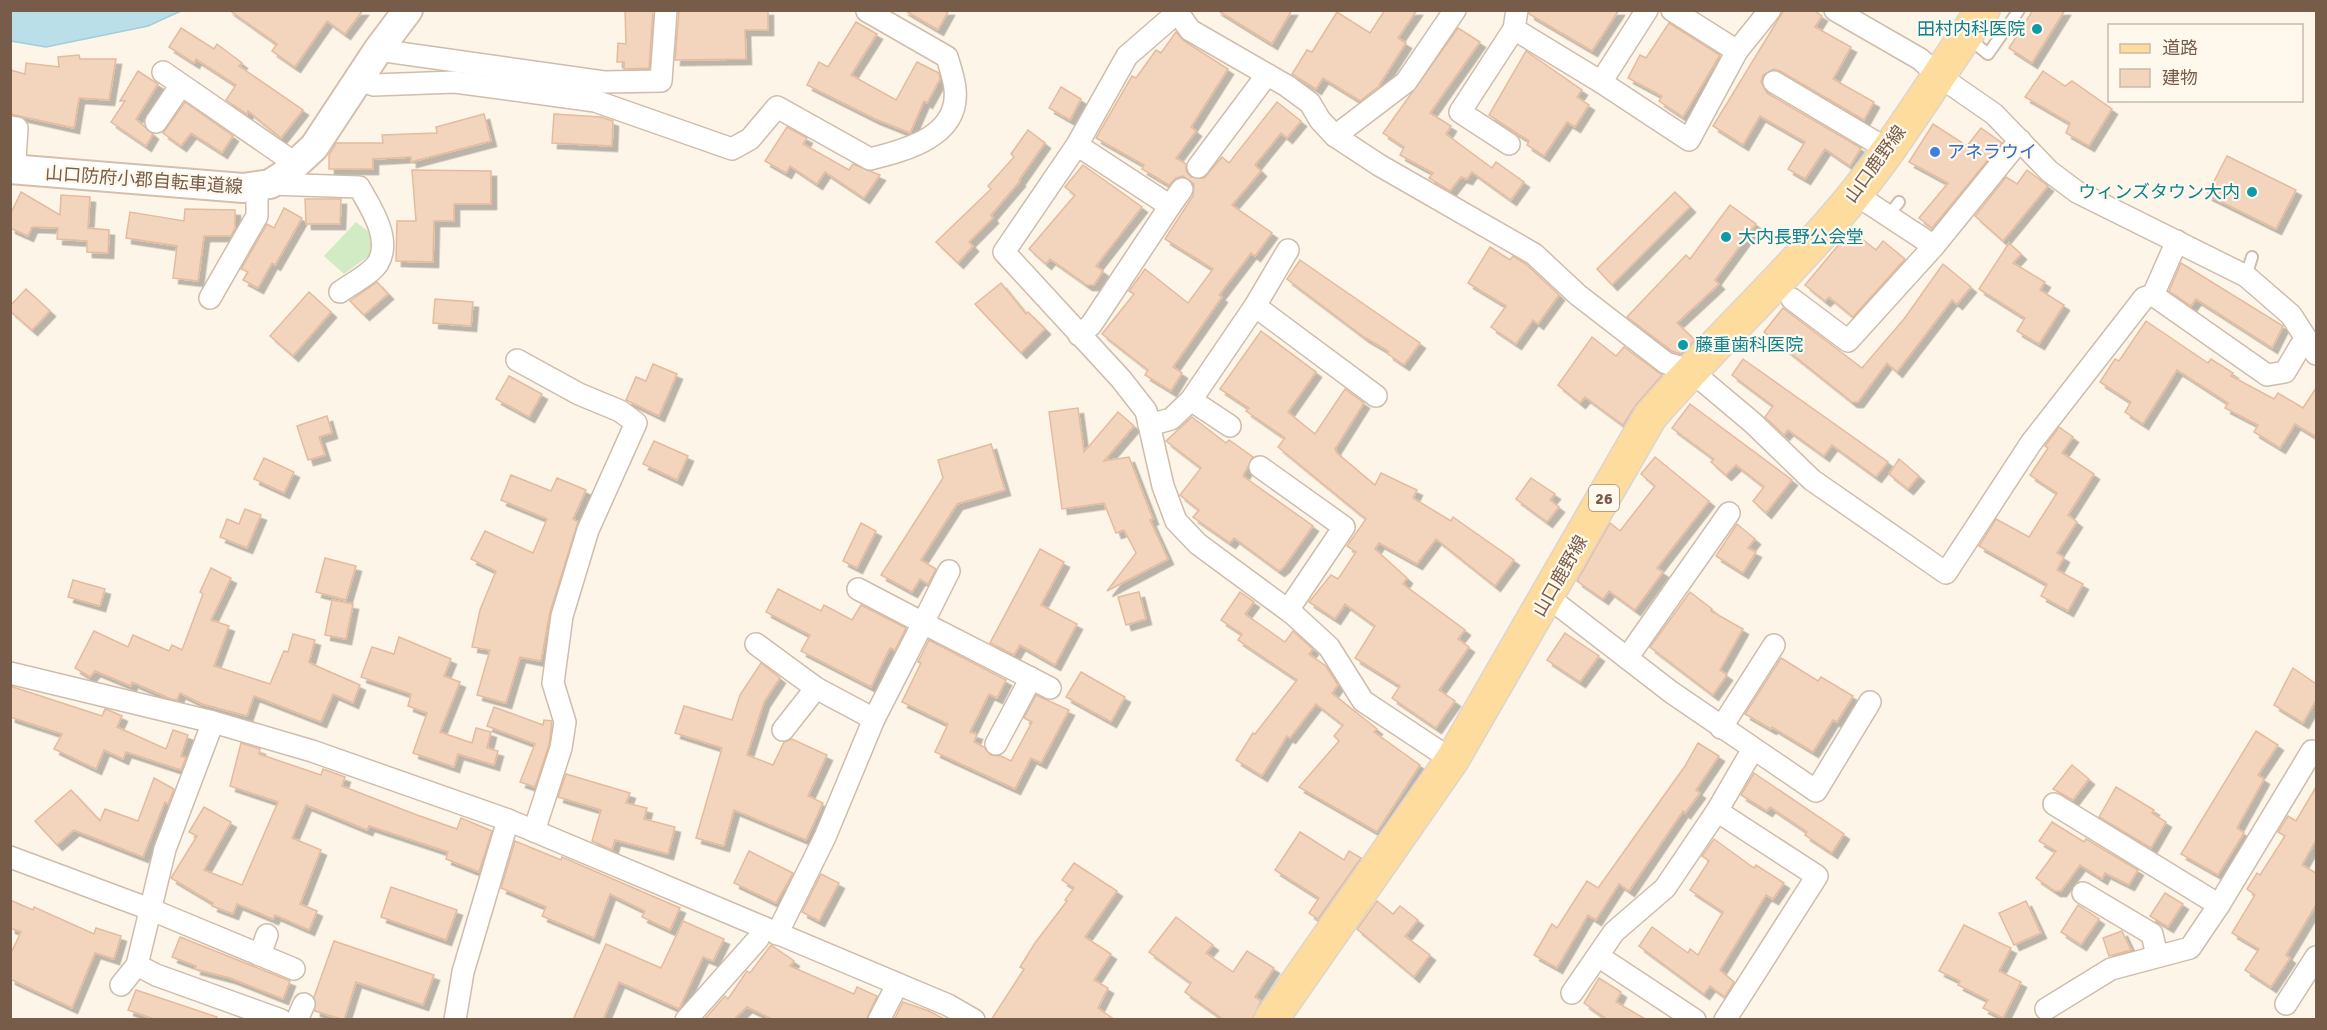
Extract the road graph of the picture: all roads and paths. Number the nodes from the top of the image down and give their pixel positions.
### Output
1 (408, 10) edge
2 (666, 10) edge
3 (1455, 10) edge
4 (1647, 10) edge
5 (1672, 10) edge
6 (1770, 10) edge
7 (1835, 10) edge
8 (2019, 10) edge
9 (867, 11) edge
10 (1178, 12) edge
11 (1515, 20) edge
12 (1974, 23) edge
13 (378, 50) junction
14 (1737, 51) junction
15 (163, 72) dead end
16 (1266, 75) junction
17 (1939, 75) junction
18 (359, 80) junction
19 (1601, 82) junction
20 (1774, 82) dead end
21 (181, 85) junction
22 (156, 122) dead end
23 (10, 127) edge
24 (1335, 136) junction
25 (2020, 140) junction
26 (1509, 144) dead end
27 (1077, 145) junction
28 (1887, 149) junction
29 (296, 164) junction
30 (1198, 167) dead end
31 (11, 169) edge
32 (264, 186) junction
33 (1855, 194) junction
34 (2177, 241) junction
35 (1934, 246) junction
36 (1288, 250) dead end
37 (340, 292) dead end
38 (2153, 295) junction
39 (210, 298) dead end
40 (1792, 299) dead end
41 (1255, 306) junction
42 (1079, 335) junction
43 (2313, 347) edge
44 (517, 360) dead end
45 (1690, 370) junction
46 (1376, 396) dead end
47 (1191, 400) junction
48 (1149, 425) junction
49 (1230, 426) dead end
50 (1260, 467) dead end
51 (1729, 513) dead end
52 (949, 571) dead end
53 (858, 589) dead end
54 (1548, 597) junction
55 (1288, 610) junction
56 (923, 623) junction
57 (756, 644) dead end
58 (1774, 645) dead end
59 (1627, 658) junction
60 (10, 673) edge
61 (816, 688) junction
62 (1870, 702) dead end
63 (874, 719) junction
64 (213, 722) junction
65 (1720, 728) junction
66 (783, 730) dead end
67 (996, 744) dead end
68 (1753, 749) junction
69 (2316, 754) edge
70 (1452, 760) junction
71 (2054, 804) dead end
72 (1717, 811) junction
73 (508, 820) junction
74 (534, 831) junction
75 (10, 857) edge
76 (2083, 892) dead end
77 (2219, 905) junction
78 (152, 910) junction
79 (770, 931) junction
80 (1598, 956) junction
81 (2157, 956) junction
82 (2316, 957) edge
83 (137, 965) junction
84 (294, 969) dead end
85 (121, 985) dead end
86 (897, 985) junction
87 (1572, 993) dead end
88 (2286, 1005) dead end
89 (2046, 1009) dead end
90 (281, 1020) edge
91 (455, 1020) edge
92 (686, 1020) edge
93 (879, 1020) edge
94 (974, 1020) edge
95 (1271, 1020) edge
96 (1695, 1020) edge
97 (1725, 1020) edge

1 - 13 main road
2 - 13 street
3 - 24 street
4 - 19 street
5 - 14 street
6 - 14 street
7 - 17 street
8 - 12 lane
9 - 18 street
10 - 16 street
10 - 27 street
11 - 19 street
11 - 26 street
12 - 17 main road, 山口鹿野線 / 26
13 - 18 main road
14 - 19 street
15 - 21 street
16 - 24 street
16 - 30 street
17 - 25 street
17 - 28 main road, 山口鹿野線 / 26
18 - 29 main road
20 - 28 street
21 - 22 street
21 - 29 street
23 - 31 street
24 - 45 street
25 - 34 street
25 - 35 street
27 - 42 street
27 - 42 street
28 - 33 main road, 山口鹿野線 / 26
29 - 32 main road
31 - 32 main road, 山口防府小郡自転車道線
32 - 37 street
32 - 39 street
33 - 35 street
33 - 45 main road, 山口鹿野線 / 26
34 - 38 street
34 - 43 street
35 - 40 street
36 - 41 street
38 - 43 street
38 - 45 street
41 - 46 street
41 - 47 street
42 - 48 street
44 - 74 street
45 - 54 main road, 山口鹿野線 / 26
47 - 48 street
47 - 49 street
48 - 55 street
50 - 55 street
51 - 59 street
52 - 56 street
53 - 56 street
54 - 59 street
54 - 70 main road, 山口鹿野線 / 26
55 - 70 street
56 - 63 street
56 - 67 street
57 - 61 street
58 - 65 street
59 - 65 street
60 - 64 street
61 - 63 street
61 - 66 street
62 - 68 street
63 - 79 street
64 - 73 street
64 - 78 street
65 - 68 street
68 - 72 street
69 - 77 street
70 - 95 main road, 山口鹿野線 / 26
71 - 77 street
72 - 80 street
72 - 97 street
73 - 74 street
73 - 91 street
74 - 79 street
75 - 78 street
76 - 81 street
77 - 81 street
78 - 83 street
78 - 84 street
79 - 86 street
79 - 92 street
80 - 87 street
80 - 96 street
81 - 89 street
82 - 88 street
83 - 85 street
83 - 90 street
86 - 93 street
86 - 94 street

